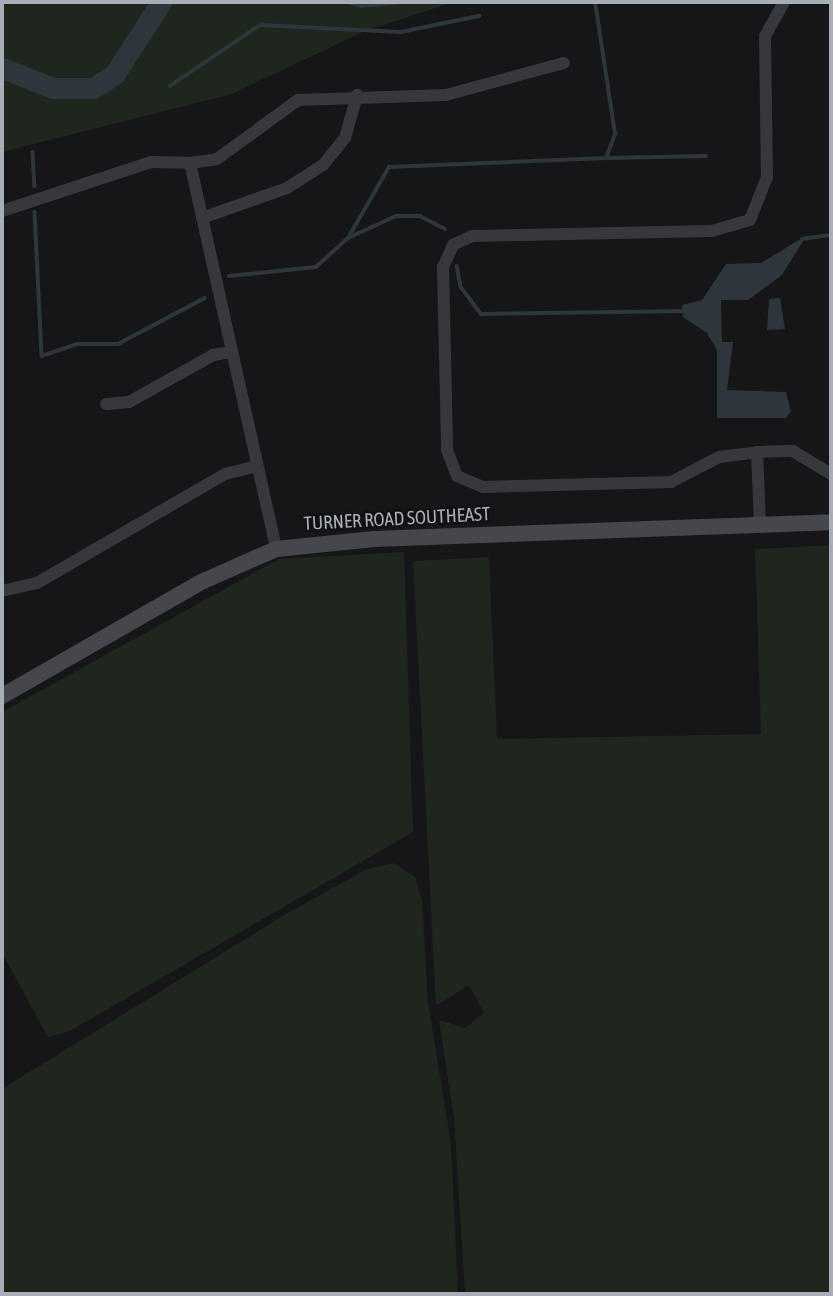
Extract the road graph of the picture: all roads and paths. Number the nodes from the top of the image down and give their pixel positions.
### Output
1 (783, 2) edge
2 (564, 63) dead end
3 (357, 95) junction
4 (190, 163) junction
5 (2, 211) edge
6 (202, 218) junction
7 (231, 352) junction
8 (106, 404) dead end
9 (757, 452) junction
10 (256, 466) junction
11 (831, 474) edge
12 (831, 523) edge
13 (760, 525) junction
14 (276, 549) junction
15 (2, 591) edge
16 (2, 696) edge

1 - 9 street
2 - 3 street
3 - 4 street
3 - 6 street
4 - 5 street
4 - 6 street
6 - 7 street
7 - 8 street
7 - 10 street
9 - 11 street
9 - 13 street
10 - 14 street
10 - 15 street
12 - 13 main road, TURNER ROAD SOUTHEAST
13 - 14 main road, TURNER ROAD SOUTHEAST
14 - 16 main road, TURNER ROAD SOUTHEAST

